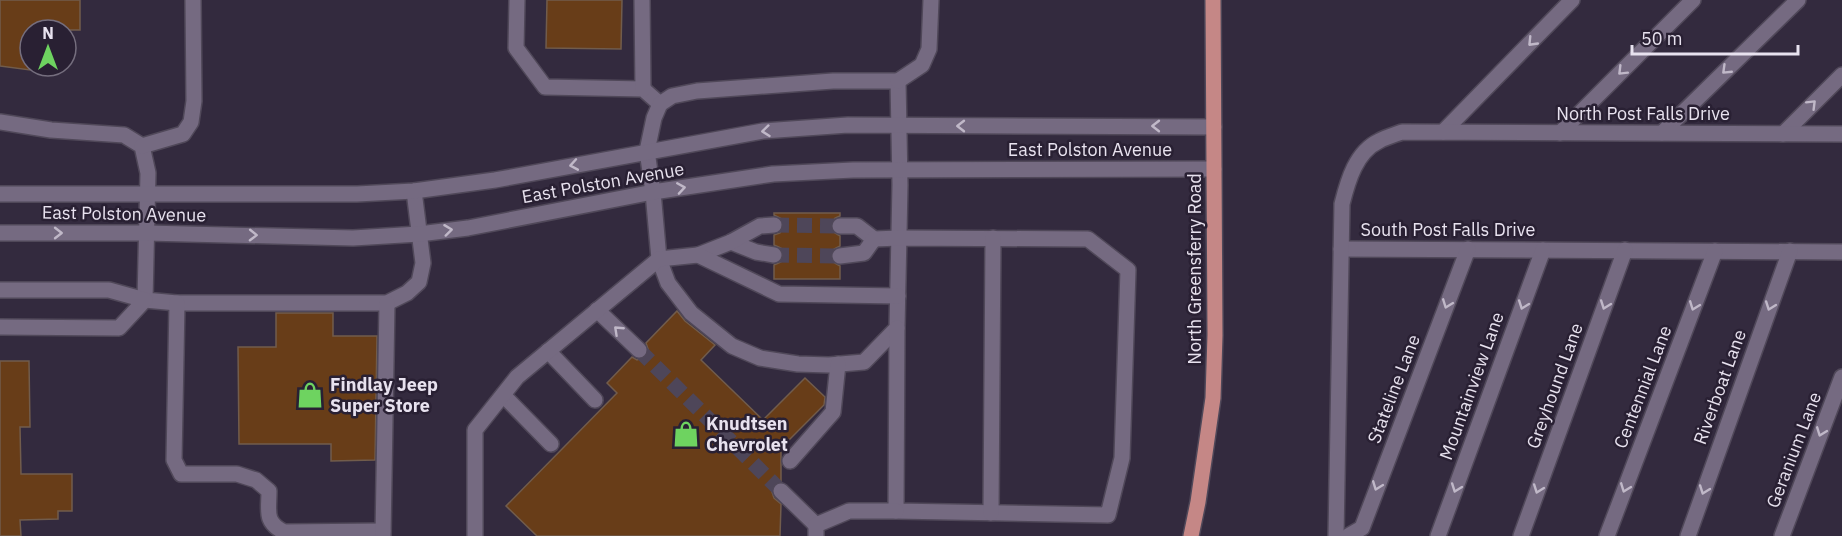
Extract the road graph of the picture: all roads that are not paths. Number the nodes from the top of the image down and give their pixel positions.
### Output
1 (193, 0) edge
2 (517, 0) edge
3 (642, 0) edge
4 (931, 0) edge
5 (1214, 0) edge
6 (1572, 0) edge
7 (1693, 0) edge
8 (1798, 0) edge
9 (1842, 75) edge
10 (898, 81) junction
11 (643, 89) junction
12 (660, 104) junction
13 (0, 122) edge
14 (900, 126) junction
15 (1214, 127) junction
16 (1443, 132) junction
17 (1560, 133) junction
18 (1662, 133) junction
19 (1783, 134) junction
20 (1842, 134) edge
21 (142, 146) junction
22 (647, 151) junction
23 (1214, 169) junction
24 (900, 170) junction
25 (414, 191) junction
26 (653, 192) junction
27 (0, 194) edge
28 (147, 195) junction
29 (774, 225) tunnel mouth
30 (840, 226) tunnel mouth
31 (0, 233) edge
32 (147, 233) junction
33 (419, 234) junction
34 (899, 238) junction
35 (993, 238) junction
36 (874, 240) junction
37 (731, 242) junction
38 (1341, 249) junction
39 (1468, 249) junction
40 (1543, 250) junction
41 (1625, 250) junction
42 (1715, 251) junction
43 (1790, 251) junction
44 (1842, 252) edge
45 (698, 255) junction
46 (774, 255) tunnel mouth
47 (840, 256) tunnel mouth
48 (659, 259) junction
49 (0, 291) edge
50 (898, 296) junction
51 (145, 300) junction
52 (177, 303) junction
53 (387, 303) junction
54 (597, 310) junction
55 (0, 327) edge
56 (897, 328) junction
57 (639, 350) tunnel mouth
58 (548, 351) junction
59 (838, 364) junction
60 (1842, 377) edge
61 (503, 395) junction
62 (596, 400) dead end
63 (551, 444) dead end
64 (790, 461) dead end
65 (781, 491) tunnel mouth
66 (896, 511) junction
67 (991, 513) junction
68 (816, 530) edge
69 (383, 534) edge
70 (475, 536) edge
71 (1191, 536) edge
72 (1336, 536) edge
73 (1348, 536) edge
74 (1438, 536) edge
75 (1521, 536) edge
76 (1607, 536) edge
77 (1688, 536) edge
78 (1782, 536) edge

1 - 21 street
2 - 11 street
3 - 11 street
4 - 10 street
5 - 15 main road, North Greensferry Road
6 -> 16 street
7 -> 17 street
8 -> 18 street
19 -> 9 street
10 - 12 street
10 - 14 street
11 - 12 street
12 - 22 street
13 - 21 street
15 -> 14 street, East Polston Avenue
14 -> 22 street, East Polston Avenue
14 - 24 street
15 - 23 main road, North Greensferry Road
16 - 17 street, North Post Falls Drive
16 - 38 street, North Post Falls Drive
17 - 18 street, North Post Falls Drive
18 - 19 street, North Post Falls Drive
19 - 20 street, North Post Falls Drive
21 - 28 street
22 -> 25 street, East Polston Avenue
22 - 26 street
23 - 24 street, East Polston Avenue
23 - 71 main road, North Greensferry Road
26 -> 24 street, East Polston Avenue
24 - 34 street
25 - 28 street, East Polston Avenue
25 - 33 street
33 -> 26 street, East Polston Avenue
26 - 48 street
27 - 28 street, East Polston Avenue
28 - 32 street
29 - 37 street
30 - 36 street
31 -> 32 street, East Polston Avenue
32 -> 33 street, East Polston Avenue
32 - 51 street
33 - 53 street
34 - 35 street
34 - 36 street
34 - 50 street
35 - 67 street
35 - 67 street
36 - 47 street
37 - 45 street
37 - 46 street
38 - 39 street, South Post Falls Drive
38 - 72 street, South Post Falls Drive
39 - 40 street, South Post Falls Drive
39 -> 73 street, Stateline Lane
40 - 41 street, South Post Falls Drive
40 -> 74 street, Mountainview Lane
41 - 42 street, South Post Falls Drive
41 -> 75 street, Greyhound Lane
42 - 43 street, South Post Falls Drive
42 -> 76 street, Centennial Lane
43 - 44 street, South Post Falls Drive
43 -> 77 street, Riverboat Lane
45 - 48 street
45 - 50 street
48 - 54 street
48 - 59 street
49 - 51 street
50 - 56 street
51 - 52 street
51 - 55 street
52 - 53 street
52 - 69 street
53 - 69 street
57 -> 54 street
54 - 58 street
56 - 59 street
56 - 66 street
58 - 61 street
58 - 62 street
59 - 64 street
60 -> 78 street, Geranium Lane
61 - 63 street
61 - 70 street
65 - 68 street
66 - 67 street
66 - 68 street

